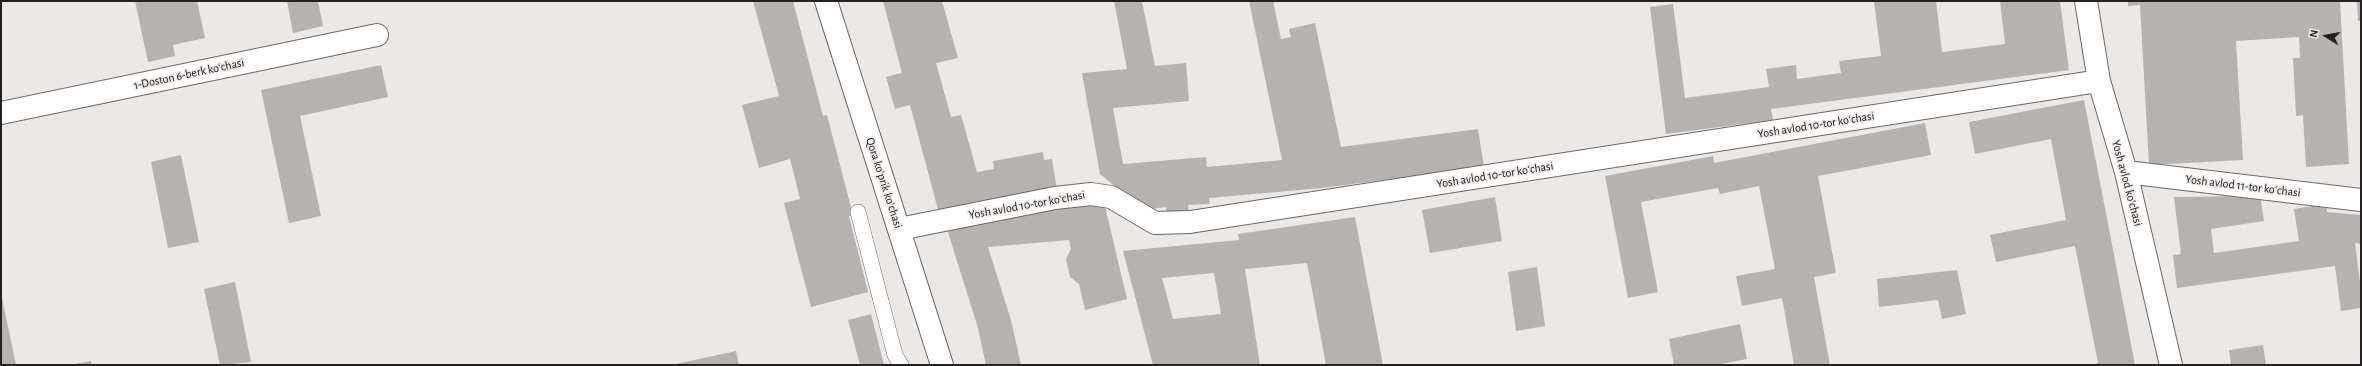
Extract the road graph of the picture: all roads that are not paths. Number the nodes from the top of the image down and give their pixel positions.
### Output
1 (826, 1) edge
2 (2086, 1) edge
3 (377, 35) dead end
4 (2099, 81) junction
5 (1, 113) edge
6 (2126, 172) junction
7 (2361, 200) edge
8 (858, 212) dead end
9 (899, 229) junction
10 (901, 365) edge
11 (942, 365) edge
12 (2172, 365) edge

1 - 9 street, Qora koʻprik koʻchasi
2 - 4 street, Yosh avlod koʻchasi
3 - 5 street, 1-Doston 6-berk koʻchasi
4 - 6 street, Yosh avlod koʻchasi
4 - 9 street, Yosh avlod 10-tor koʻchasi
6 - 7 street, Yosh avlod 11-tor koʻchasi
6 - 12 street, Yosh avlod koʻchasi
8 - 10 lane
9 - 11 street, Qora koʻprik koʻchasi

